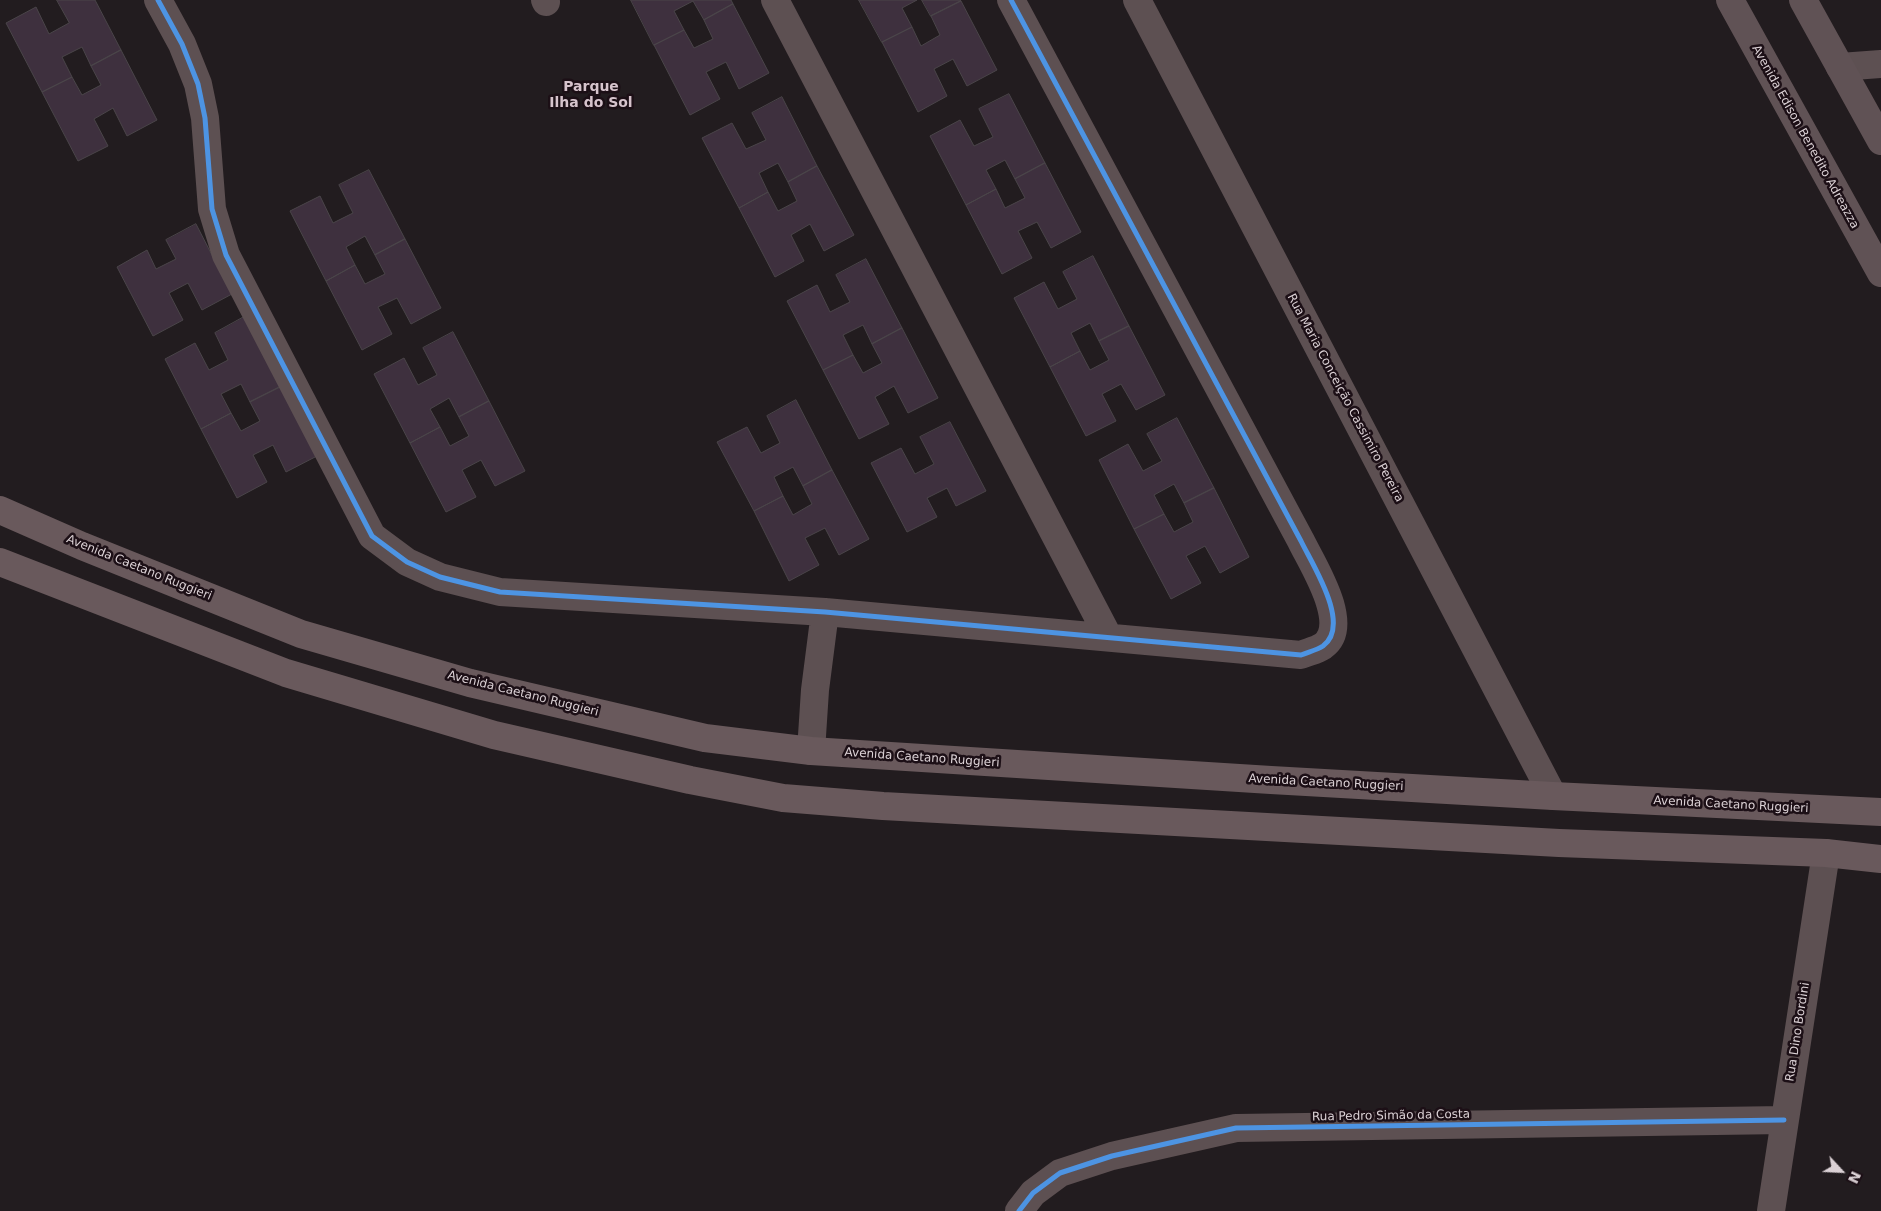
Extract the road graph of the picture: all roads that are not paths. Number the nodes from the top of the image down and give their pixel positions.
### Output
1 (158, 0) edge
2 (775, 0) edge
3 (1011, 0) edge
4 (1137, 0) edge
5 (1730, 0) edge
6 (1803, 0) edge
7 (1881, 64) edge
8 (1840, 67) junction
9 (1881, 141) edge
10 (1881, 273) edge
11 (0, 510) edge
12 (0, 562) edge
13 (825, 612) junction
14 (1108, 636) junction
15 (811, 750) junction
16 (1554, 796) junction
17 (1881, 812) edge
18 (1826, 853) junction
19 (1881, 858) edge
20 (1784, 1120) junction
21 (1019, 1211) edge
22 (1771, 1211) edge

1 - 13 street
2 - 14 street
3 - 14 street
4 - 16 street, Rua Maria Conceição Cassimiro Pereira
5 - 10 street, Avenida Edison Benedito Adreazza
6 - 8 street
7 - 8 street
8 - 9 street
11 - 15 main road, Avenida Caetano Ruggieri
12 - 18 main road
13 - 14 street
13 - 15 street
15 - 16 main road, Avenida Caetano Ruggieri
16 - 17 main road, Avenida Caetano Ruggieri
18 - 19 main road
18 - 20 street, Rua Dino Bordini
20 - 21 street, Rua Pedro Simão da Costa
20 - 22 street, Rua Dino Bordini

